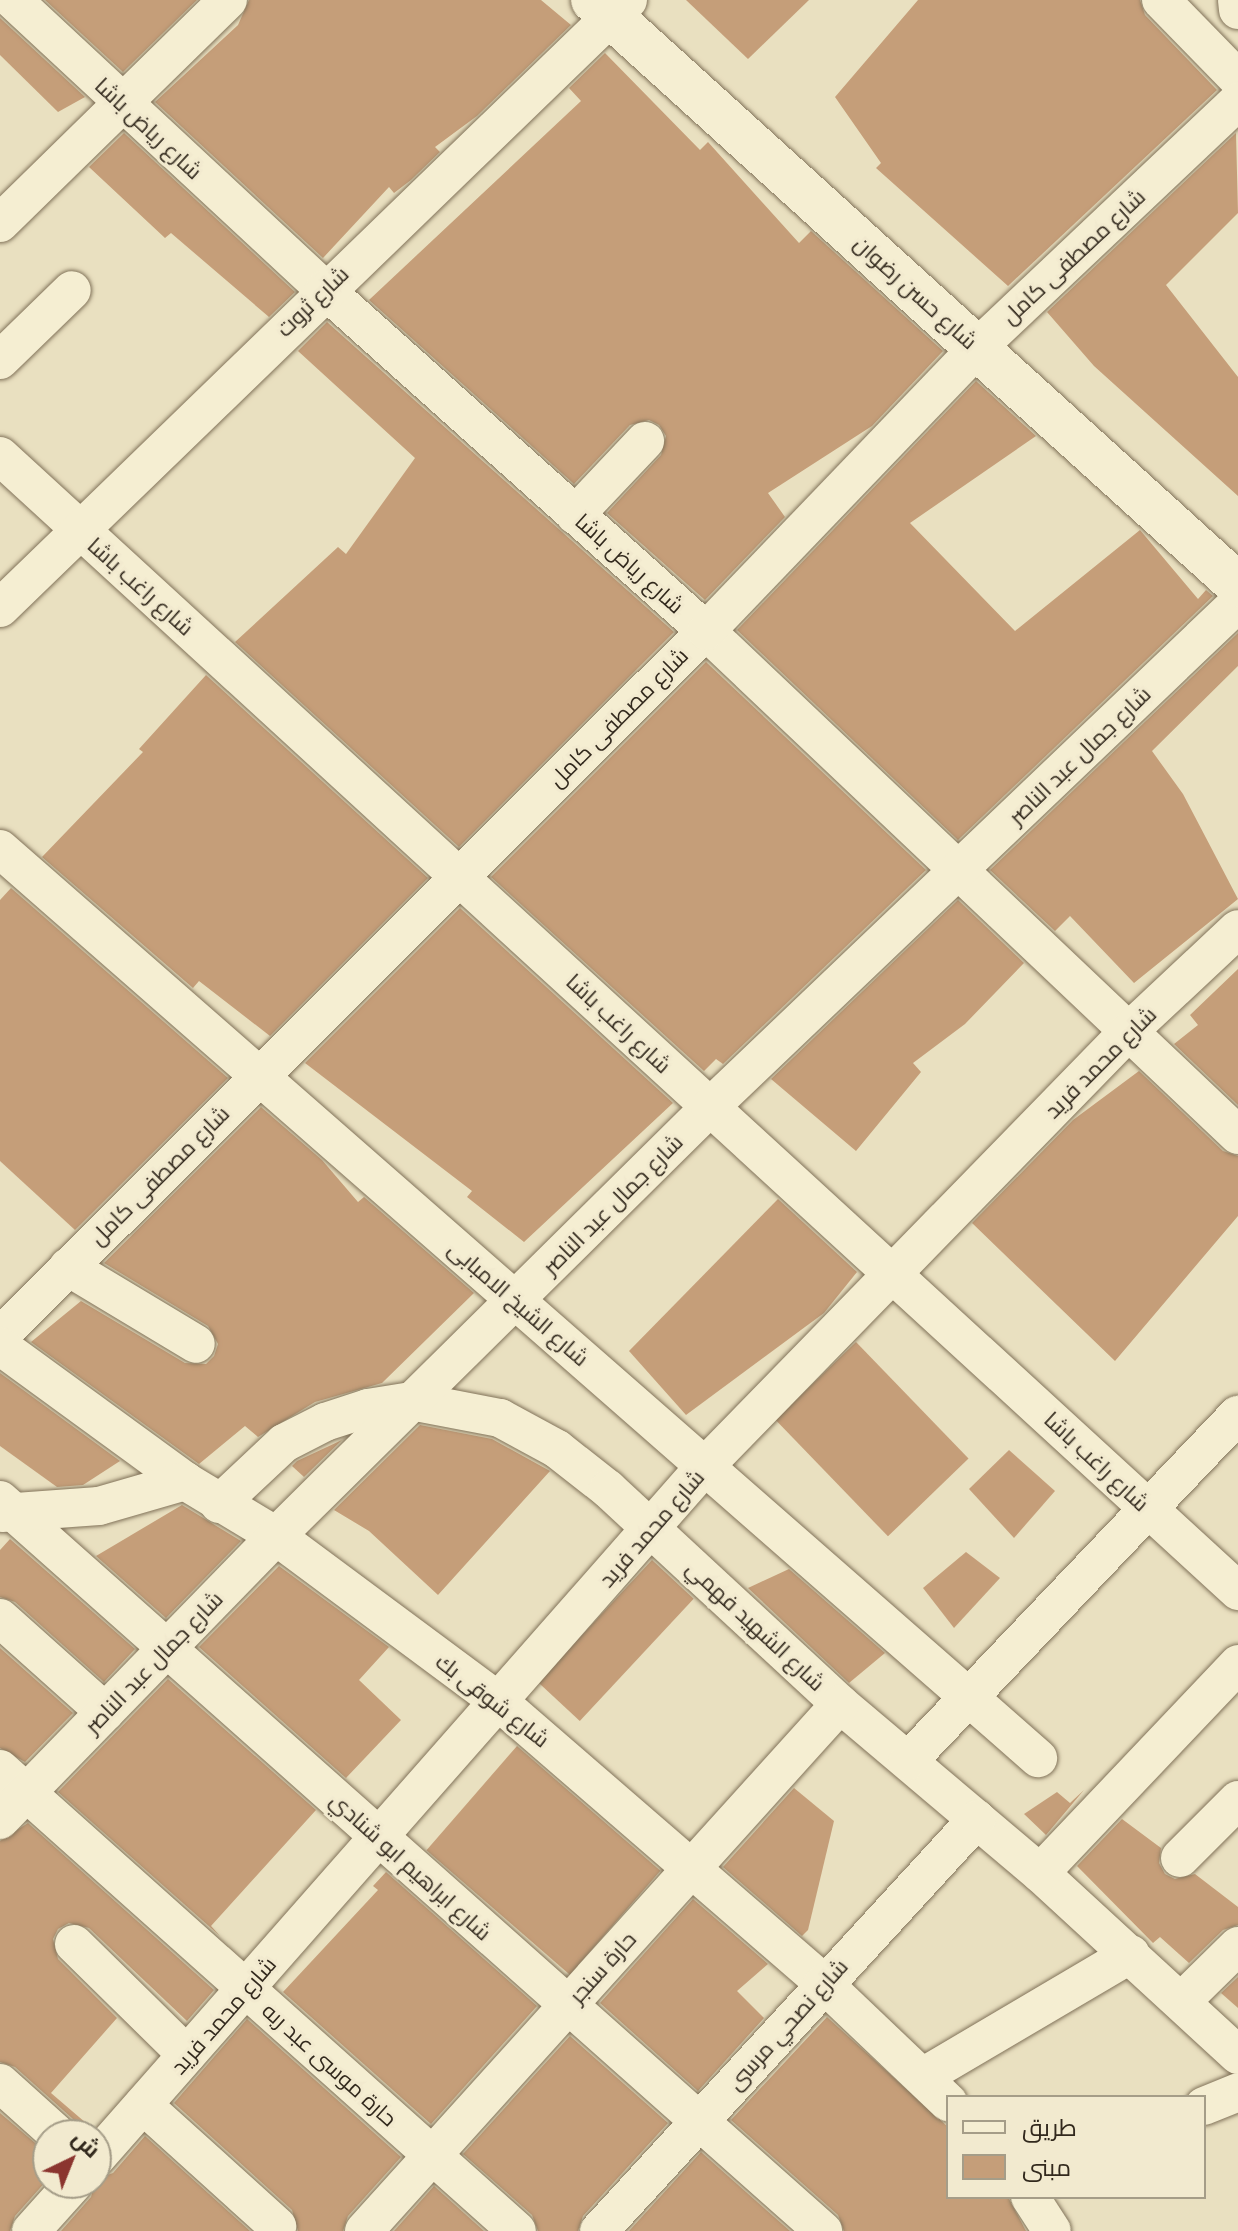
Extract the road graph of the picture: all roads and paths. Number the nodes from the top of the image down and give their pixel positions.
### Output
1 (13, 0) edge
2 (228, 0) edge
3 (1161, 0) edge
4 (1237, 0) edge
5 (611, 5) edge
6 (1238, 10) edge
7 (1238, 79) edge
8 (1238, 101) edge
9 (122, 103) junction
10 (0, 223) edge
11 (324, 289) junction
12 (72, 290) dead end
13 (977, 348) junction
14 (0, 360) edge
15 (645, 441) dead end
16 (0, 456) edge
17 (575, 515) junction
18 (78, 528) junction
19 (1238, 585) edge
20 (1238, 603) edge
21 (0, 608) edge
22 (706, 631) junction
23 (0, 849) edge
24 (958, 870) junction
25 (458, 875) junction
26 (1238, 929) edge
27 (1129, 1031) junction
28 (259, 1075) junction
29 (710, 1107) junction
30 (1238, 1135) edge
31 (68, 1267) junction
32 (890, 1272) junction
33 (515, 1300) junction
34 (0, 1336) edge
35 (196, 1344) dead end
36 (0, 1346) edge
37 (411, 1401) junction
38 (1238, 1415) edge
39 (705, 1466) junction
40 (185, 1481) junction
41 (219, 1504) junction
42 (3, 1508) edge
43 (1148, 1509) junction
44 (651, 1528) junction
45 (276, 1536) junction
46 (1238, 1591) edge
47 (0, 1618) edge
48 (168, 1647) junction
49 (1238, 1664) edge
50 (968, 1697) junction
51 (498, 1701) junction
52 (840, 1704) junction
53 (105, 1712) junction
54 (1038, 1758) dead end
55 (908, 1761) junction
56 (13, 1781) edge
57 (1238, 1800) edge
58 (977, 1819) junction
59 (0, 1820) edge
60 (378, 1838) junction
61 (1180, 1858) dead end
62 (692, 1867) junction
63 (1040, 1873) junction
64 (74, 1944) dead end
65 (1238, 1946) edge
66 (1131, 1954) junction
67 (823, 1983) junction
68 (245, 1988) junction
69 (1183, 2000) junction
70 (568, 2005) junction
71 (187, 2055) junction
72 (1238, 2055) edge
73 (0, 2083) edge
74 (936, 2089) edge
75 (1238, 2092) edge
76 (143, 2105) junction
77 (1206, 2105) edge
78 (40, 2119) edge
79 (699, 2121) junction
80 (112, 2140) edge
81 (431, 2154) junction
82 (60, 2199) edge
83 (1031, 2199) edge
84 (277, 2226) dead end
85 (31, 2231) edge
86 (364, 2231) edge
87 (517, 2231) edge
88 (599, 2231) edge
89 (823, 2231) edge
90 (1052, 2231) edge

1 - 9 street, شارع رياض باشا
2 - 9 street
3 - 7 street
4 - 6 street
5 - 11 street, شارع ثروت
5 - 13 street, شارع حسن رضوان
8 - 13 street, شارع مصطفى كامل
9 - 10 street
9 - 11 street, شارع رياض باشا
11 - 17 street, شارع رياض باشا
11 - 18 street, شارع ثروت
12 - 14 street
13 - 19 street, شارع حسن رضوان
13 - 22 street, شارع مصطفى كامل
15 - 17 street
16 - 18 street, شارع راغب باشا
17 - 22 street, شارع رياض باشا
18 - 21 street, شارع ثروت
18 - 25 street, شارع راغب باشا
20 - 24 street, شارع جمال عبد الناصر
22 - 24 street, شارع رياض باشا
22 - 25 street, شارع مصطفى كامل
23 - 28 street, شارع الشيخ الامبابى
24 - 27 street, شارع رياض باشا
24 - 29 street, شارع جمال عبد الناصر
25 - 28 street, شارع مصطفى كامل
25 - 29 street, شارع راغب باشا
26 - 27 street, شارع محمد فريد
27 - 30 street, شارع رياض باشا
27 - 32 street, شارع محمد فريد
28 - 31 street, شارع مصطفى كامل
28 - 33 street, شارع الشيخ الامبابى
29 - 32 street, شارع راغب باشا
29 - 33 street, شارع جمال عبد الناصر
31 - 34 street, شارع مصطفى كامل
31 - 35 street
32 - 39 street, شارع محمد فريد
32 - 43 street, شارع راغب باشا
33 - 37 street, شارع جمال عبد الناصر
33 - 39 street, شارع الشيخ الامبابى
36 - 40 street, شارع شوقى بك
37 - 41 street, شارع الشهيد فهمي
37 - 44 street, شارع الشهيد فهمي
37 - 45 street, شارع جمال عبد الناصر
38 - 43 street
39 - 44 street, شارع محمد فريد
39 - 50 street, شارع الشيخ الامبابى
40 - 41 street, شارع شوقى بك
40 - 42 street
41 - 45 street, شارع شوقى بك
42 - 48 street, شارع ابراهيم ابو شنادي
43 - 46 street, شارع راغب باشا
43 - 50 street
44 - 51 street, شارع محمد فريد
44 - 52 street, شارع الشهيد فهمي
45 - 48 street, شارع جمال عبد الناصر
45 - 51 street, شارع شوقى بك
47 - 53 street
48 - 53 street, شارع جمال عبد الناصر
48 - 60 street, شارع ابراهيم ابو شنادي
49 - 63 street
50 - 54 street, شارع الشيخ الامبابى
50 - 55 street
51 - 60 street, شارع محمد فريد
51 - 62 street, شارع شوقى بك
52 - 55 street, شارع الشهيد فهمي
52 - 62 street, حارة سنجر
53 - 56 street, شارع جمال عبد الناصر
55 - 58 street, شارع الشهيد فهمي
56 - 59 street, شارع جمال عبد الناصر
56 - 68 street, حارة موسى عبد ربه
57 - 61 street
58 - 63 street, شارع الشهيد فهمي
58 - 67 street, شارع نصحي مرسى
60 - 68 street, شارع محمد فريد
60 - 70 street, شارع ابراهيم ابو شنادي
62 - 67 street, شارع شوقى بك
62 - 70 street, حارة سنجر
63 - 66 street, شارع الشهيد فهمي
64 - 71 street
65 - 69 street
66 - 69 street, شارع الشهيد فهمي
66 - 74 street
67 - 74 street, شارع شوقى بك
67 - 79 street, شارع نصحي مرسى
68 - 71 street, شارع محمد فريد
68 - 81 street, حارة موسى عبد ربه
69 - 72 street, شارع الشهيد فهمي
70 - 79 street, شارع ابراهيم ابو شنادي
70 - 81 street, حارة سنجر
71 - 76 street, شارع محمد فريد
73 - 78 street
75 - 77 street
76 - 80 street, شارع محمد فريد
76 - 84 street
79 - 88 street, شارع نصحي مرسى
79 - 89 street, شارع ابراهيم ابو شنادي
81 - 86 street, حارة سنجر
81 - 87 street, حارة موسى عبد ربه
82 - 85 street
83 - 90 street

